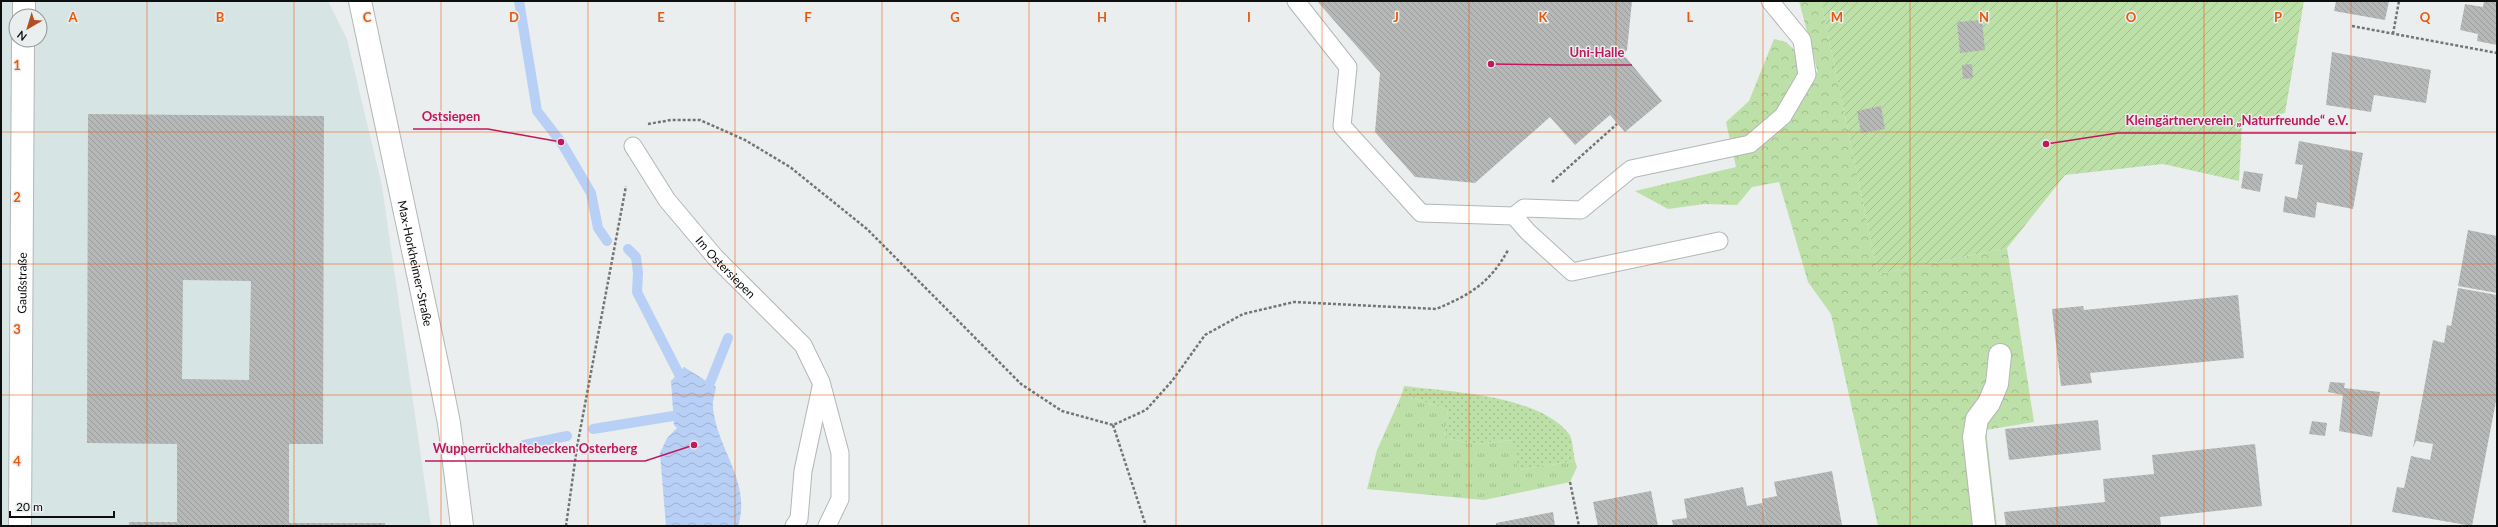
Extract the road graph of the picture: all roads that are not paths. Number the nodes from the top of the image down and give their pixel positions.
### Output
1 (360, 1) edge
2 (1296, 1) edge
3 (1770, 1) edge
4 (23, 48) edge
5 (633, 146) dead end
6 (1514, 216) junction
7 (1719, 241) dead end
8 (2000, 355) dead end
9 (821, 382) junction
10 (20, 526) edge
11 (462, 526) edge
12 (794, 526) edge
13 (827, 526) edge
14 (1984, 526) edge

1 - 11 street, Max-Horkheimer-Straße
2 - 6 lane
3 - 6 lane
4 - 10 street, Gaußstraße
5 - 9 lane, Im Ostersiepen
6 - 7 lane
8 - 14 street
9 - 12 lane
9 - 13 lane, Im Ostersiepen

